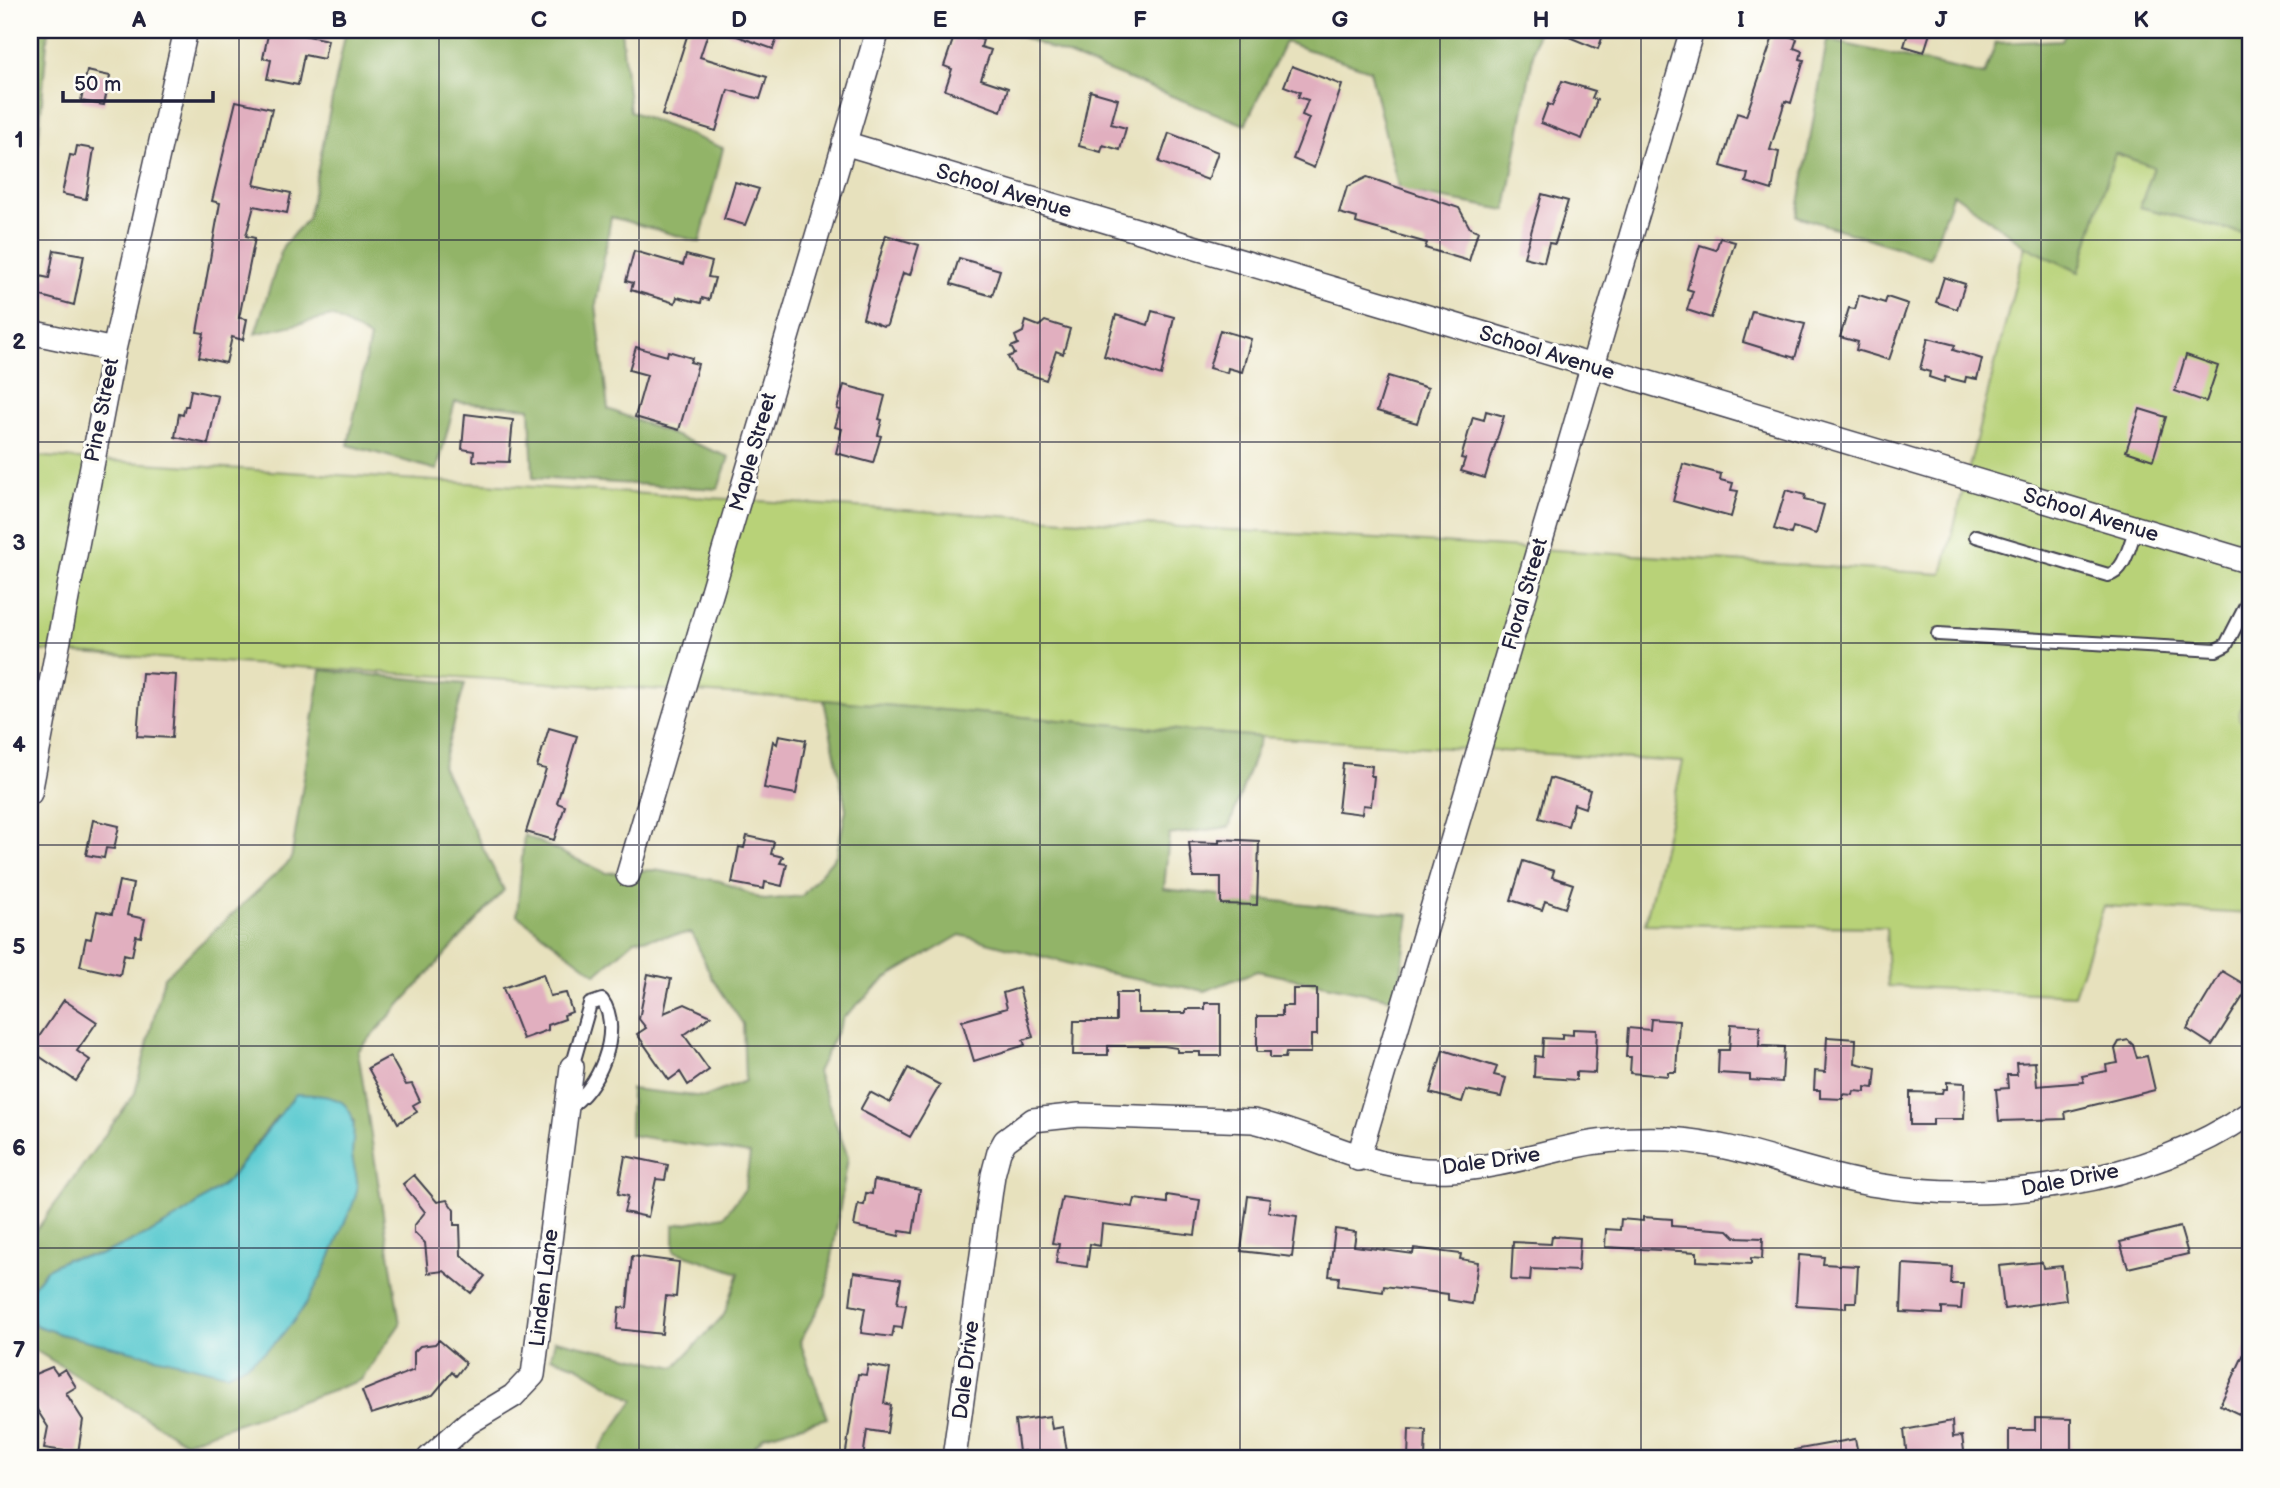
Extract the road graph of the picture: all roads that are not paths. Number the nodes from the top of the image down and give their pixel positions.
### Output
1 (186, 30) edge
2 (878, 30) edge
3 (1692, 30) edge
4 (844, 143) junction
5 (30, 332) edge
6 (114, 350) junction
7 (1592, 366) junction
8 (2136, 528) junction
9 (1976, 536) dead end
10 (2250, 562) edge
11 (2250, 598) edge
12 (1938, 634) dead end
13 (30, 793) edge
14 (628, 875) dead end
15 (572, 1068) joint
16 (567, 1108) junction
17 (2250, 1113) edge
18 (1358, 1159) junction
19 (429, 1458) edge
20 (954, 1458) edge

1 - 6 street, Pine Street
2 - 4 street, Maple Street
3 - 7 street, Floral Street
4 - 7 street, School Avenue
4 - 14 street, Maple Street
5 - 6 street
6 - 13 street, Pine Street
7 - 8 street, School Avenue
7 - 18 street, Floral Street
8 - 9 lane
8 - 10 street, School Avenue
11 - 12 lane
15 - 16 street, Linden Lane
15 - 16 lane
16 - 19 street, Linden Lane
17 - 18 street, Dale Drive
18 - 20 street, Dale Drive

